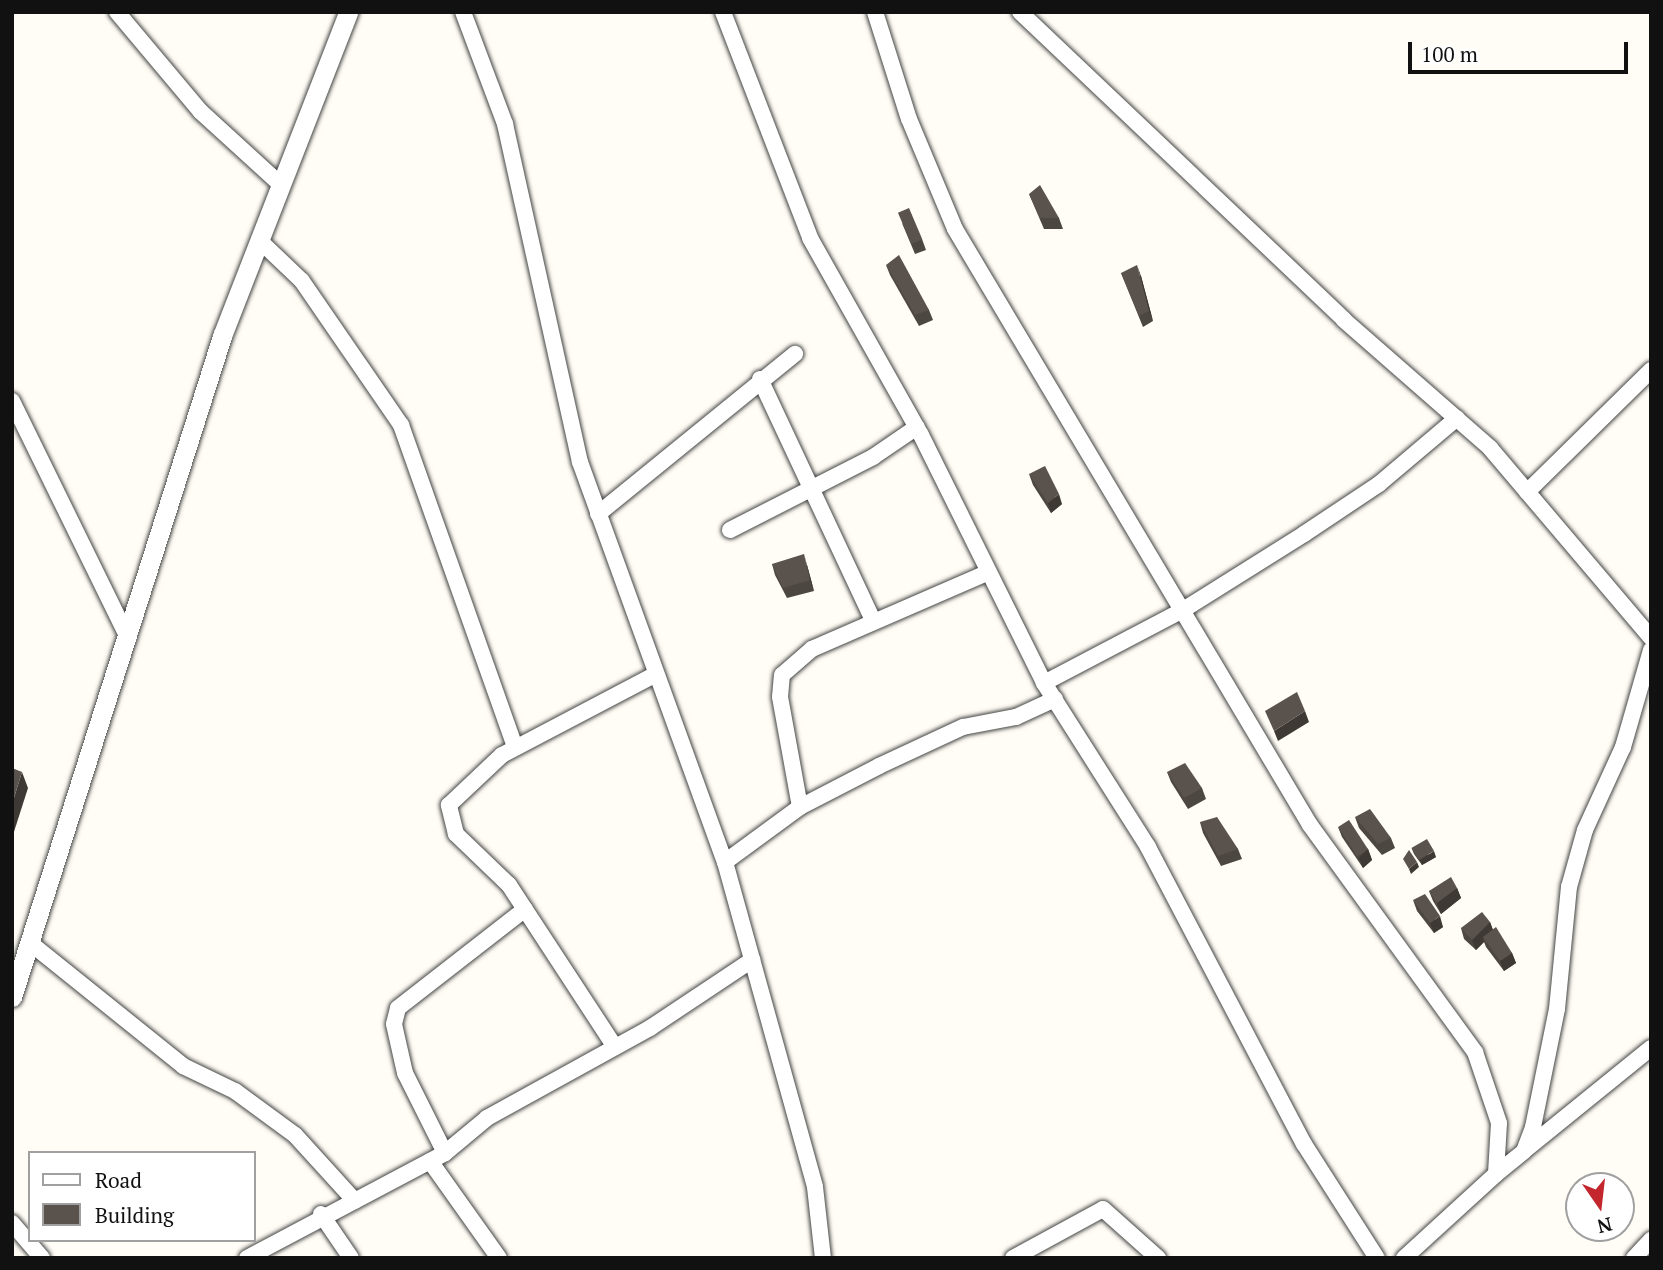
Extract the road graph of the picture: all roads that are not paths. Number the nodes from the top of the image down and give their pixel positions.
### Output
1 (117, 12) edge
2 (348, 12) edge
3 (463, 12) edge
4 (723, 12) edge
5 (875, 12) edge
6 (1020, 12) edge
7 (281, 185) junction
8 (259, 240) junction
9 (794, 354) dead end
10 (1651, 370) edge
11 (760, 379) junction
12 (12, 401) edge
13 (1457, 418) junction
14 (917, 427) junction
15 (813, 490) junction
16 (1527, 492) junction
17 (598, 514) junction
18 (730, 530) dead end
19 (987, 573) junction
20 (1183, 610) junction
21 (873, 620) junction
22 (128, 638) junction
23 (1651, 638) edge
24 (1651, 650) edge
25 (656, 674) junction
26 (1044, 683) junction
27 (1055, 699) junction
28 (515, 747) junction
29 (800, 807) junction
30 (725, 862) junction
31 (525, 909) junction
32 (29, 942) junction
33 (752, 960) junction
34 (12, 997) edge
35 (615, 1046) junction
36 (1651, 1048) edge
37 (1524, 1151) junction
38 (445, 1153) junction
39 (430, 1161) junction
40 (1496, 1174) junction
41 (355, 1201) junction
42 (321, 1214) junction
43 (12, 1223) edge
44 (28, 1241) edge
45 (1651, 1241) edge
46 (29, 1242) edge
47 (1017, 1257) edge
48 (43, 1258) edge
49 (247, 1258) edge
50 (351, 1258) edge
51 (499, 1258) edge
52 (823, 1258) edge
53 (1158, 1258) edge
54 (1377, 1258) edge
55 (1404, 1258) edge
56 (1634, 1258) edge

1 - 7 street
2 - 7 street
3 - 17 street
4 - 14 street
5 - 20 street
6 - 13 street
7 - 8 street
8 - 22 street
8 - 28 street
9 - 11 street
10 - 16 street
11 - 15 street
11 - 17 street
12 - 22 street
13 - 16 street
13 - 20 street
14 - 15 street
14 - 19 street
15 - 18 street
15 - 21 street
16 - 23 street
17 - 25 street
19 - 21 street
19 - 26 street
20 - 26 street
20 - 40 street
21 - 29 street
22 - 32 street
24 - 37 street
25 - 28 street
25 - 30 street
26 - 27 street
27 - 29 street
27 - 54 street
28 - 31 street
29 - 30 street
30 - 33 street
31 - 35 street
31 - 38 street
32 - 34 street
32 - 41 street
33 - 35 street
33 - 52 street
35 - 38 street
36 - 37 street
37 - 40 street
38 - 39 street
39 - 41 street
39 - 51 street
40 - 55 street
41 - 42 street
42 - 49 street
42 - 50 street
43 - 44 street
45 - 56 street
46 - 48 street
47 - 53 street

